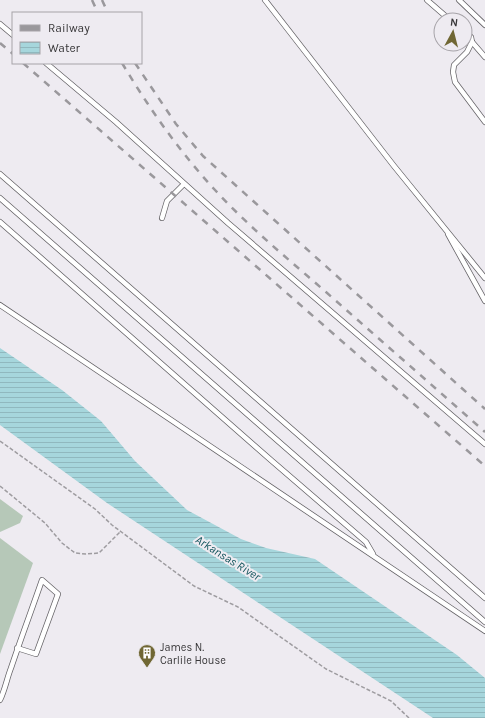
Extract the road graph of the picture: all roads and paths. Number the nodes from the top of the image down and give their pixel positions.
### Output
1 (265, 0) edge
2 (426, 0) edge
3 (459, 0) edge
4 (440, 12) edge
5 (0, 24) edge
6 (485, 25) edge
7 (12, 34) edge
8 (473, 43) edge
9 (467, 52) edge
10 (485, 58) edge
11 (47, 64) edge
12 (485, 122) edge
13 (0, 174) edge
14 (184, 184) junction
15 (0, 198) edge
16 (162, 218) dead end
17 (0, 222) edge
18 (441, 223) junction
19 (485, 278) edge
20 (485, 301) edge
21 (0, 305) edge
22 (0, 441) edge
23 (485, 444) edge
24 (0, 486) edge
25 (121, 532) junction
26 (373, 555) junction
27 (485, 598) edge
28 (485, 622) edge
29 (485, 631) edge
30 (17, 648) junction
31 (0, 700) edge
32 (409, 718) edge

1 - 18 lane
2 - 4 lane
3 - 6 lane
5 - 7 lane
8 - 10 lane
9 - 12 lane
11 - 14 lane
13 - 27 lane
14 - 16 lane
14 - 23 lane
15 - 28 lane
17 - 26 lane
18 - 19 lane
18 - 20 lane
21 - 26 lane
22 - 25 path
24 - 25 path
25 - 32 path
26 - 29 lane
30 - 30 lane
30 - 31 lane

